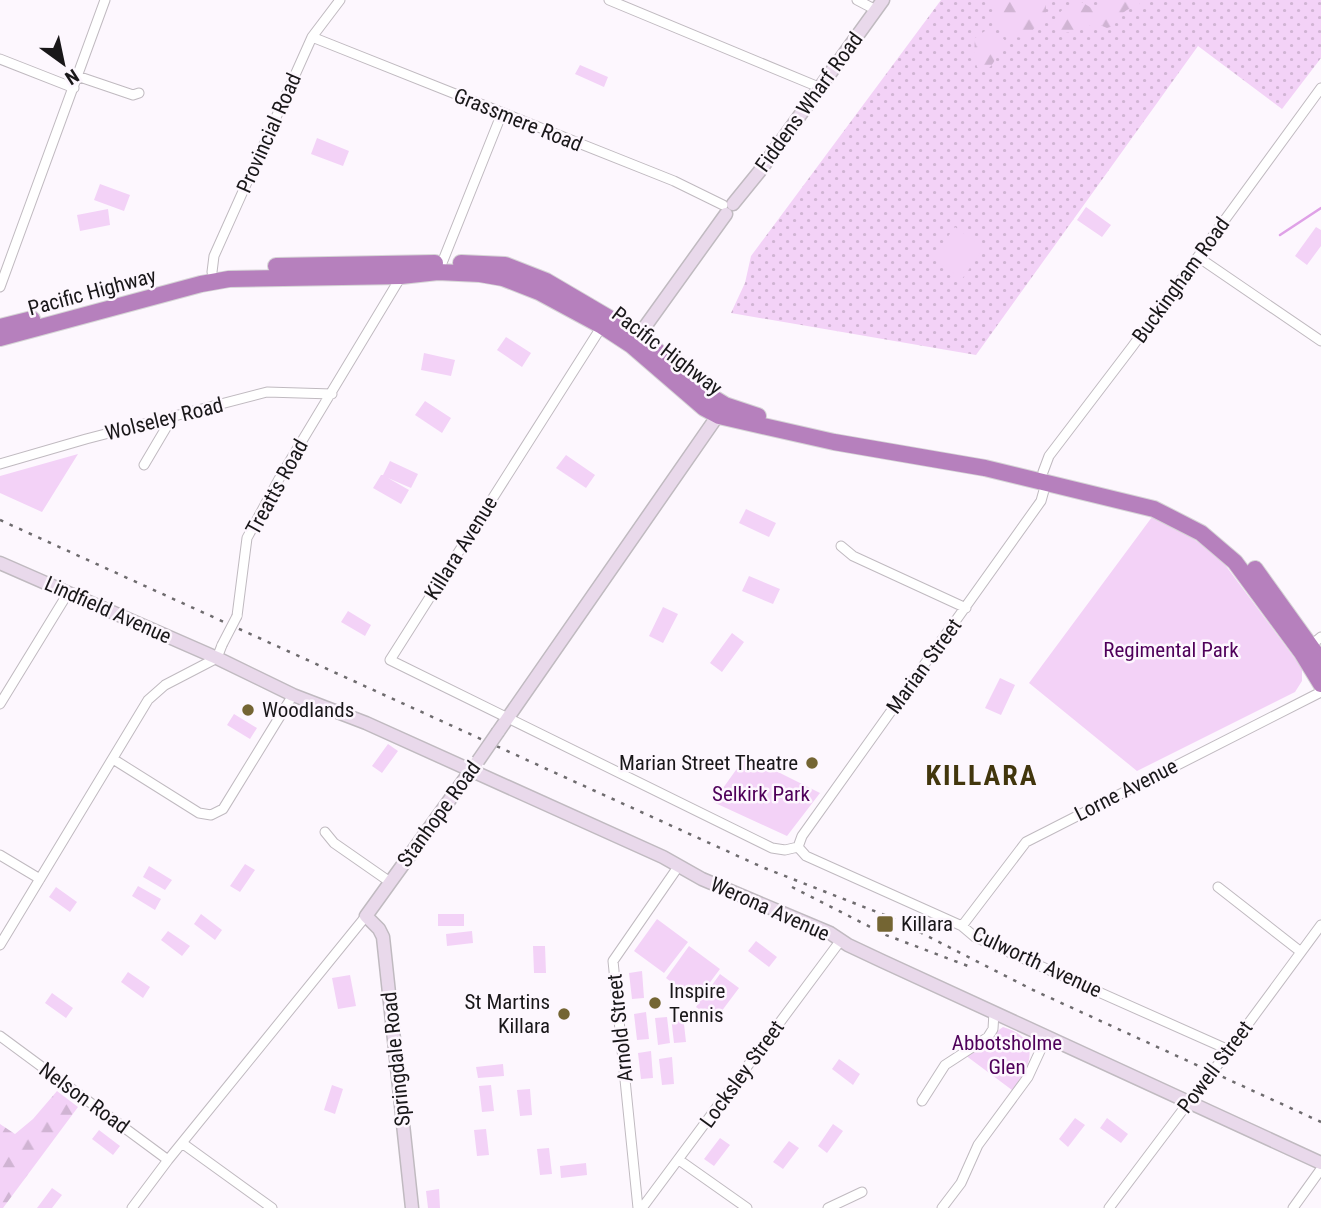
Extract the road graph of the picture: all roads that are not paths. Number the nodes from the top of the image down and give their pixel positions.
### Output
1 (105, 0) edge
2 (340, 0) edge
3 (609, 0) edge
4 (857, 0) edge
5 (879, 5) edge
6 (312, 37) junction
7 (0, 59) edge
8 (77, 76) junction
9 (74, 88) junction
10 (821, 88) junction
11 (1321, 88) edge
12 (139, 93) dead end
13 (502, 113) junction
14 (727, 208) junction
15 (1198, 257) junction
16 (442, 263) junction
17 (402, 270) junction
18 (212, 272) junction
19 (0, 287) edge
20 (602, 326) junction
21 (0, 327) edge
22 (0, 338) edge
23 (635, 340) junction
24 (1321, 341) edge
25 (332, 394) junction
26 (722, 410) junction
27 (173, 416) junction
28 (0, 464) edge
29 (144, 465) dead end
30 (1045, 477) junction
31 (841, 546) dead end
32 (0, 563) edge
33 (68, 593) junction
34 (966, 608) junction
35 (1311, 645) edge
36 (220, 652) junction
37 (1321, 661) edge
38 (1321, 684) edge
39 (1321, 692) edge
40 (293, 695) junction
41 (0, 704) edge
42 (507, 718) junction
43 (113, 759) junction
44 (474, 766) junction
45 (325, 832) dead end
46 (798, 846) junction
47 (0, 855) edge
48 (678, 867) junction
49 (40, 879) junction
50 (390, 882) junction
51 (1218, 887) dead end
52 (366, 916) junction
53 (1321, 925) edge
54 (962, 926) junction
55 (841, 940) junction
56 (0, 945) edge
57 (1301, 952) junction
58 (995, 1012) junction
59 (0, 1036) edge
60 (1046, 1038) junction
61 (1229, 1050) junction
62 (922, 1101) dead end
63 (1188, 1103) junction
64 (182, 1143) junction
65 (168, 1160) junction
66 (679, 1160) junction
67 (1321, 1163) edge
68 (1321, 1169) edge
69 (862, 1192) dead end
70 (132, 1208) edge
71 (272, 1208) edge
72 (412, 1208) edge
73 (640, 1208) edge
74 (747, 1208) edge
75 (828, 1208) edge
76 (942, 1208) edge
77 (1109, 1208) edge
78 (1293, 1208) edge

1 - 8 street
2 - 6 street, Provincial Road
3 - 10 street
4 - 5 street
5 - 10 street, Fiddens Wharf Road
6 - 13 street, Grassmere Road
6 - 18 street, Provincial Road
7 - 9 street
8 - 9 street
8 - 12 street
9 - 19 street
10 - 14 street, Fiddens Wharf Road
11 - 15 street, Buckingham Road
13 - 14 street, Grassmere Road
13 - 16 street
14 - 23 street, Fiddens Wharf Road
15 - 24 street
15 - 30 street, Buckingham Road
16 - 17 highway, Pacific Highway
16 - 23 highway, Pacific Highway
17 - 18 highway, Pacific Highway
17 - 20 highway, Pacific Highway
17 - 22 highway, Pacific Highway
17 - 25 street, Treatts Road
18 - 21 highway, Pacific Highway
20 - 23 highway, Pacific Highway
20 - 42 street, Killara Avenue
23 - 26 highway, Pacific Highway
25 - 27 street, Wolseley Road
25 - 36 street, Treatts Road, bridge
26 - 30 highway, Pacific Highway
26 - 42 street, Stanhope Road
27 - 28 street, Wolseley Road
27 - 29 street
30 - 34 street, Marian Street
30 - 35 highway, Pacific Highway
31 - 34 street
32 - 33 street, Lindfield Avenue
33 - 36 street, Lindfield Avenue
33 - 41 street
34 - 46 street, Marian Street
35 - 37 highway, Pacific Highway
35 - 38 highway, Pacific Highway
36 - 40 street, Werona Avenue
36 - 43 street
39 - 54 street, Lorne Avenue
40 - 43 street
40 - 44 street, Werona Avenue
42 - 44 street, Stanhope Road, bridge
42 - 46 street
43 - 49 street
44 - 48 street, Werona Avenue
44 - 50 street, Stanhope Road
45 - 50 street
46 - 54 street, Culworth Avenue
47 - 49 street
48 - 55 street, Werona Avenue
48 - 73 street, Arnold Street
49 - 56 street
50 - 52 street, Stanhope Road
51 - 57 street
52 - 64 street, Stanhope Road
52 - 72 street, Springdale Road
53 - 57 street, Powell Street
54 - 61 street, Culworth Avenue
55 - 58 street, Werona Avenue
55 - 66 street, Locksley Street
57 - 61 street, Powell Street
58 - 60 street, Werona Avenue
58 - 62 street
59 - 65 street, Nelson Road
60 - 63 street, Werona Avenue
60 - 76 street
61 - 63 street, Powell Street, bridge
63 - 67 street, Werona Avenue
63 - 77 street, Powell Street
64 - 65 street, Stanhope Road
64 - 71 street
65 - 70 street, Stanhope Road
66 - 73 street, Locksley Street
66 - 74 street
68 - 78 street
69 - 75 street

